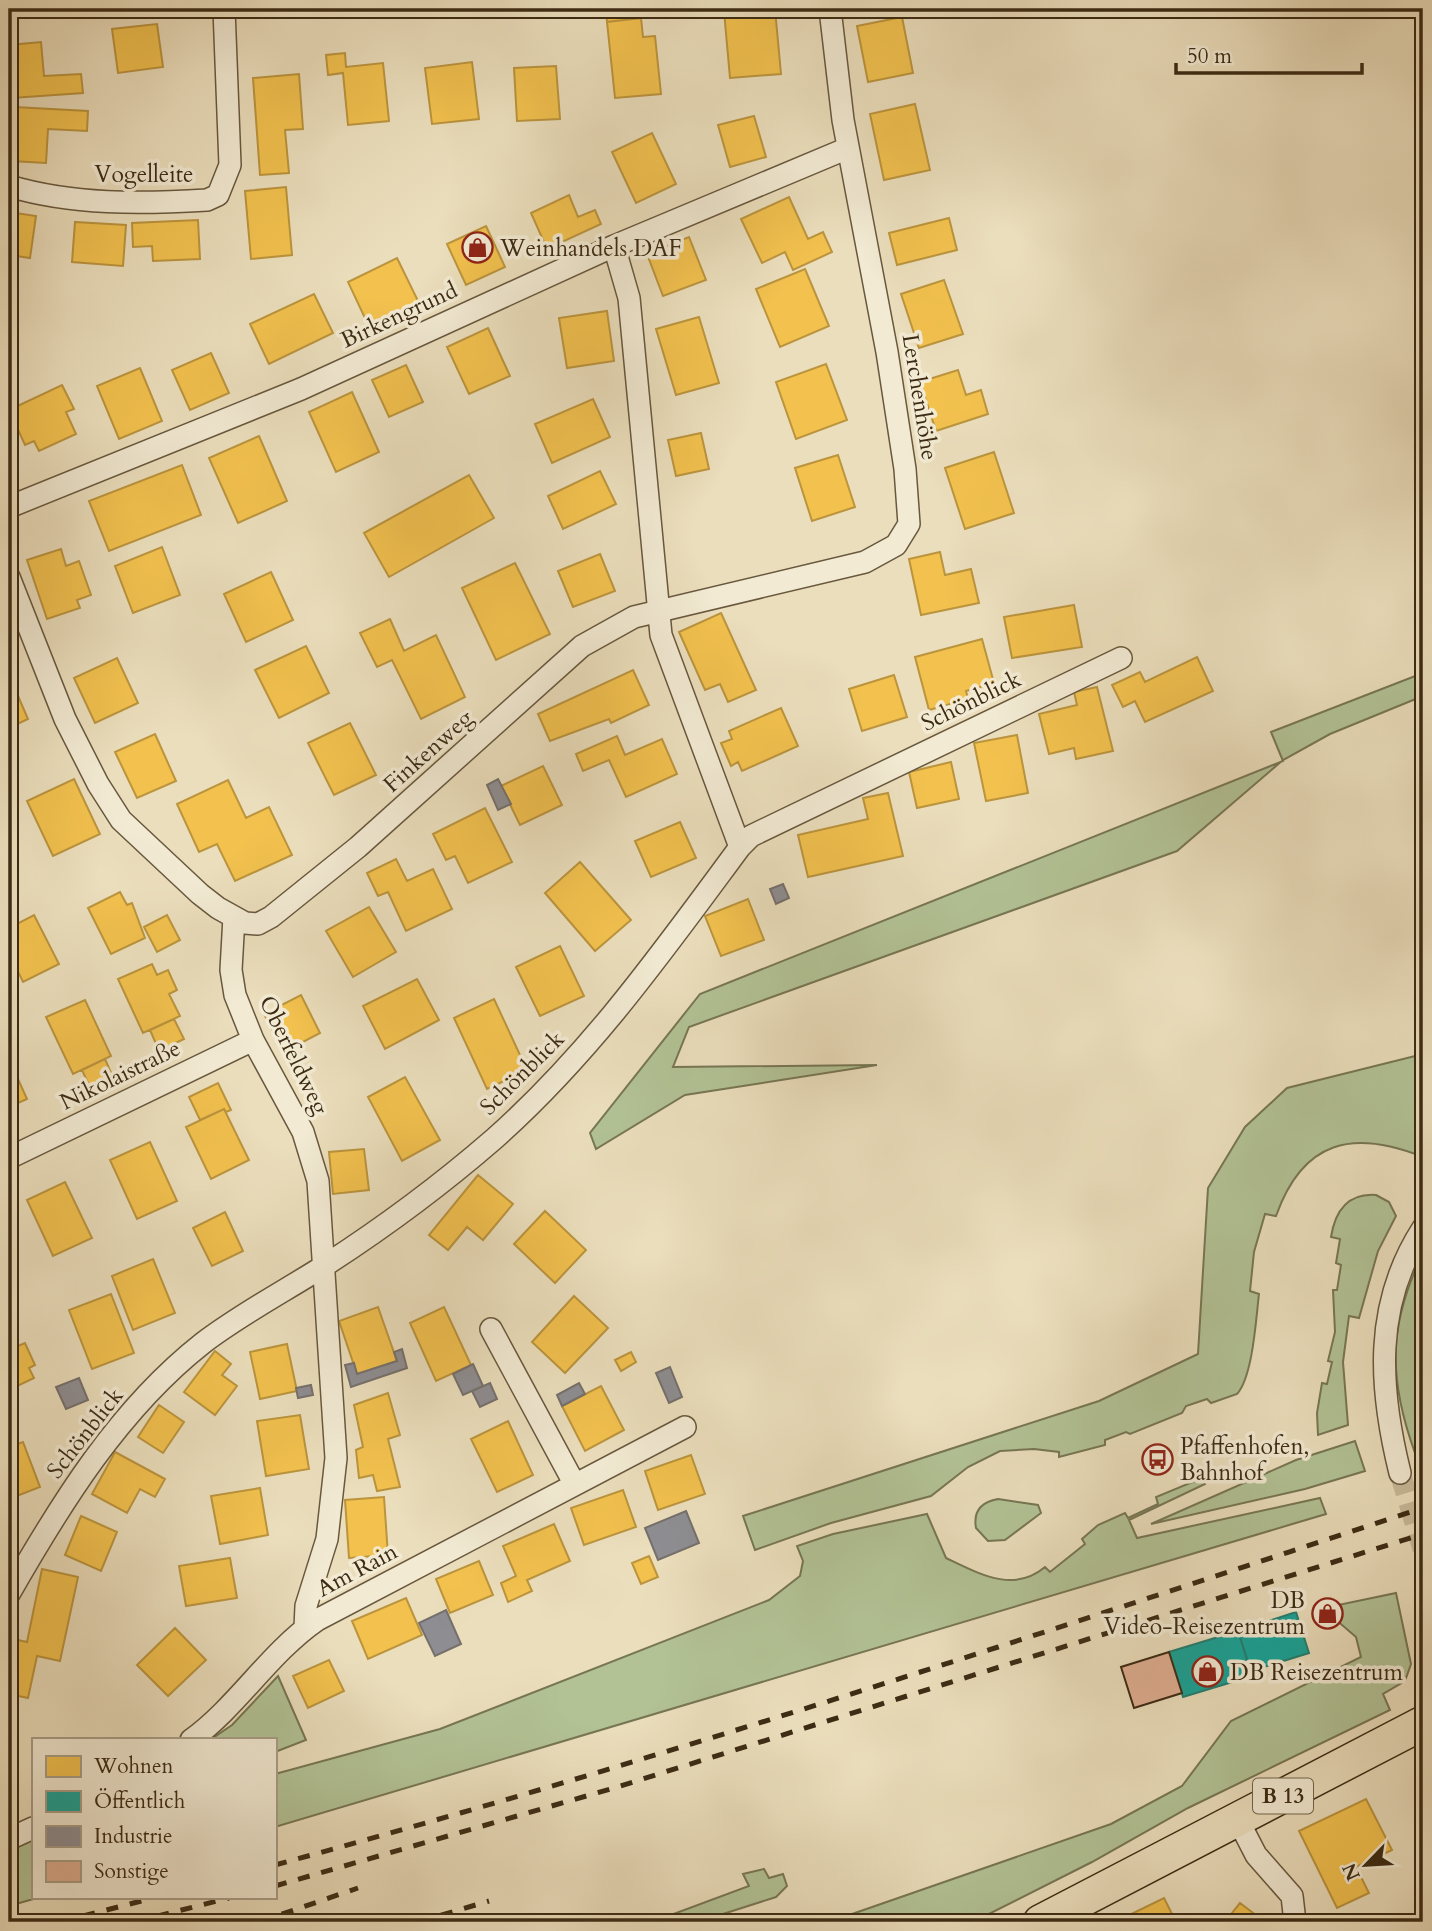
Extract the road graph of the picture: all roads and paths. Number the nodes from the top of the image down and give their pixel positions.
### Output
1 (224, 9) edge
2 (830, 9) edge
3 (848, 148) junction
4 (9, 186) edge
5 (614, 246) junction
6 (9, 508) edge
7 (9, 577) edge
8 (657, 611) junction
9 (1121, 658) dead end
10 (740, 847) junction
11 (234, 917) junction
12 (253, 1040) junction
13 (9, 1158) edge
14 (1423, 1228) edge
15 (324, 1266) junction
16 (491, 1329) dead end
17 (685, 1427) dead end
18 (1400, 1473) tunnel mouth
19 (574, 1483) junction
20 (9, 1594) edge
21 (306, 1628) junction
22 (1423, 1723) edge
23 (193, 1738) edge
24 (1238, 1820) junction
25 (32, 1828) edge
26 (9, 1839) edge
27 (1040, 1922) edge
28 (1295, 1922) edge

1 - 4 street, Vogelleite
2 - 3 street, Lerchenhöhe
3 - 5 street, Birkengrund
3 - 8 street, Lerchenhöhe
5 - 6 street, Birkengrund
5 - 8 street
7 - 11 street
8 - 10 street
8 - 11 street, Finkenweg
9 - 10 street, Schönblick
10 - 15 street, Schönblick
11 - 12 street, Oberfeldweg
12 - 13 street, Nikolaistraße
12 - 15 street, Oberfeldweg
14 - 18 street
15 - 20 street, Schönblick
15 - 21 street, Oberfeldweg
16 - 19 street
17 - 19 street, Am Rain
19 - 21 street, Am Rain
21 - 23 street, Am Rain
22 - 24 main road, B 13
24 - 27 main road, B 13
24 - 28 street
25 - 26 street

